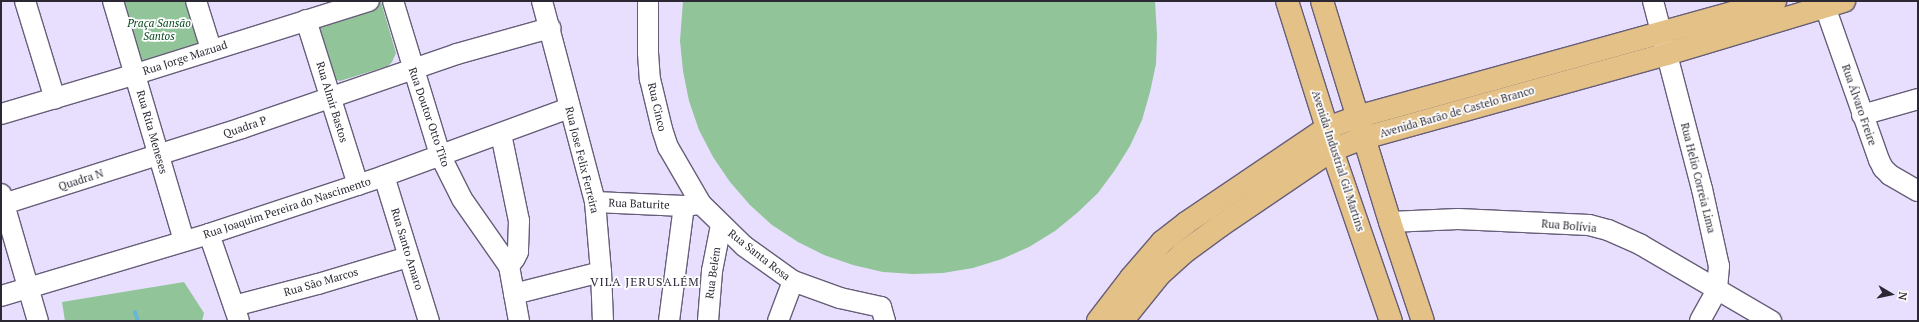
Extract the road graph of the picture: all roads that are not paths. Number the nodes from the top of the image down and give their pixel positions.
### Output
1 (25, 1) edge
2 (113, 1) edge
3 (196, 1) edge
4 (369, 1) edge
5 (393, 1) edge
6 (542, 1) edge
7 (648, 1) edge
8 (1287, 1) edge
9 (1322, 1) edge
10 (1653, 1) edge
11 (1775, 1) edge
12 (1831, 3) edge
13 (306, 20) junction
14 (550, 28) junction
15 (1664, 44) junction
16 (211, 49) junction
17 (412, 69) junction
18 (136, 74) junction
19 (331, 97) junction
20 (55, 98) junction
21 (1918, 99) edge
22 (569, 108) junction
23 (1, 114) edge
24 (1862, 115) junction
25 (1357, 117) junction
26 (1327, 128) junction
27 (501, 134) junction
28 (1364, 138) junction
29 (1332, 150) junction
30 (158, 155) junction
31 (440, 156) junction
32 (384, 176) junction
33 (358, 185) junction
34 (1918, 191) edge
35 (3, 199) edge
36 (595, 202) junction
37 (692, 205) junction
38 (1390, 222) junction
39 (721, 225) junction
40 (209, 234) junction
41 (184, 241) junction
42 (408, 257) junction
43 (509, 266) junction
44 (601, 272) junction
45 (793, 281) junction
46 (28, 288) junction
47 (1717, 290) junction
48 (514, 294) junction
49 (1, 296) edge
50 (236, 313) edge
51 (38, 321) edge
52 (429, 321) edge
53 (520, 321) edge
54 (603, 321) edge
55 (669, 321) edge
56 (708, 321) edge
57 (778, 321) edge
58 (885, 321) edge
59 (1098, 321) edge
60 (1122, 321) edge
61 (1391, 321) edge
62 (1423, 321) edge
63 (1700, 321) edge
64 (1771, 321) edge

1 - 20 street
2 - 18 street, Rua Rita Meneses
3 - 16 street
4 - 13 street, Rua Jorge Mazuad
5 - 17 street, Rua Doutor Otto Tito
6 - 14 street, Rua Jose Felix Ferreira
7 - 37 street, Rua Cinco
8 - 26 main road, Avenida Industrial Gil Martins
9 - 25 main road
10 - 15 street, Rua Helio Correia Lima
11 - 15 main road, Avenida Barão de Castelo Branco
12 - 15 main road, Avenida Barão de Castelo Branco
12 - 24 street, Rua Álvaro Freire
13 - 16 street, Rua Jorge Mazuad
13 - 19 street, Rua Almir Bastos
14 - 17 street, Quadra P
14 - 22 street, Rua Jose Felix Ferreira
15 - 25 main road, Avenida Barão de Castelo Branco
15 - 28 main road, Avenida Barão de Castelo Branco
15 - 47 street, Rua Helio Correia Lima
16 - 18 street, Rua Jorge Mazuad
17 - 19 street, Quadra P
17 - 31 street, Rua Doutor Otto Tito
18 - 20 street, Rua Jorge Mazuad
18 - 30 street, Rua Rita Meneses
19 - 30 street, Quadra P
19 - 33 street, Rua Almir Bastos
20 - 23 street, Rua Jorge Mazuad
21 - 24 street
22 - 27 street, Rua Joaquim Pereira do Nascimento
22 - 36 street, Rua Jose Felix Ferreira
24 - 34 street, Rua Álvaro Freire
25 - 26 main road, Avenida Barão de Castelo Branco
25 - 28 main road
26 - 29 main road, Avenida Industrial Gil Martins
26 - 59 main road, Avenida Barão de Castelo Branco
27 - 31 street, Rua Joaquim Pereira do Nascimento
27 - 43 street
28 - 29 main road, Avenida Barão de Castelo Branco
28 - 38 main road
29 - 60 main road, Avenida Barão de Castelo Branco
29 - 61 main road, Avenida Industrial Gil Martins
30 - 35 street, Quadra N
30 - 41 street, Rua Rita Meneses
31 - 32 street, Rua Joaquim Pereira do Nascimento
31 - 43 street, Rua Doutor Otto Tito
32 - 33 street, Rua Joaquim Pereira do Nascimento
32 - 42 street, Rua Santo Amaro
33 - 40 street, Rua Joaquim Pereira do Nascimento
35 - 46 street
36 - 37 street, Rua Baturite
36 - 44 street, Rua Jose Felix Ferreira
37 - 39 street, Rua Santa Rosa
37 - 55 street
38 - 47 street, Rua Bolívia
38 - 62 main road
39 - 45 street, Rua Santa Rosa
39 - 56 street, Rua Belém
40 - 41 street, Rua Joaquim Pereira do Nascimento
40 - 50 street
41 - 46 street, Rua Joaquim Pereira do Nascimento
42 - 50 street, Rua São Marcos
42 - 52 street, Rua Santo Amaro
43 - 48 street
44 - 48 street
44 - 54 street, Rua Jose Felix Ferreira
45 - 57 street
45 - 58 street, Rua Santa Rosa
46 - 49 street, Rua Joaquim Pereira do Nascimento
46 - 51 street
47 - 63 street, Rua Helio Correia Lima
47 - 64 street, Rua Bolívia
48 - 53 street

